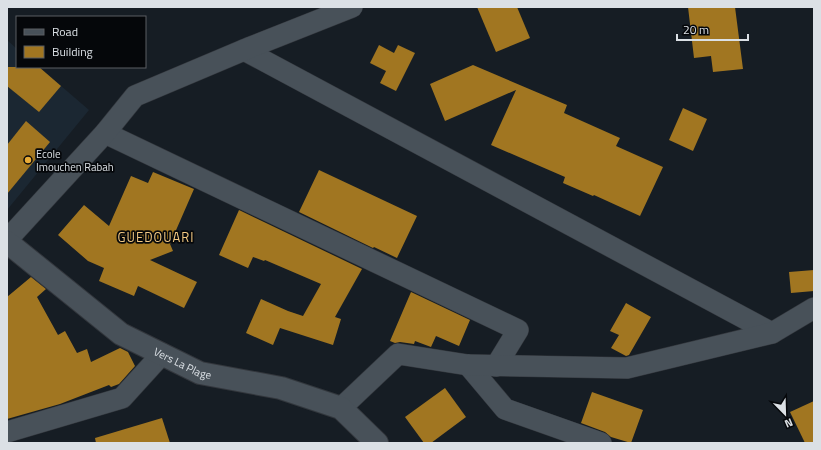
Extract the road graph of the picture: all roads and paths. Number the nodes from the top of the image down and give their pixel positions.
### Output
1 (352, 7) edge
2 (244, 50) junction
3 (105, 133) junction
4 (7, 241) edge
5 (814, 308) edge
6 (772, 332) junction
7 (162, 354) junction
8 (468, 365) junction
9 (496, 366) junction
10 (341, 408) junction
11 (7, 432) edge
12 (377, 443) edge
13 (601, 443) edge

1 - 2 street
2 - 3 street
2 - 6 street
3 - 4 street
3 - 9 street
4 - 7 street, Vers La Plage
5 - 6 street
6 - 9 street
7 - 10 street, Vers La Plage
7 - 11 street
8 - 9 street
8 - 10 street
8 - 13 street
10 - 12 street, Vers La Plage

